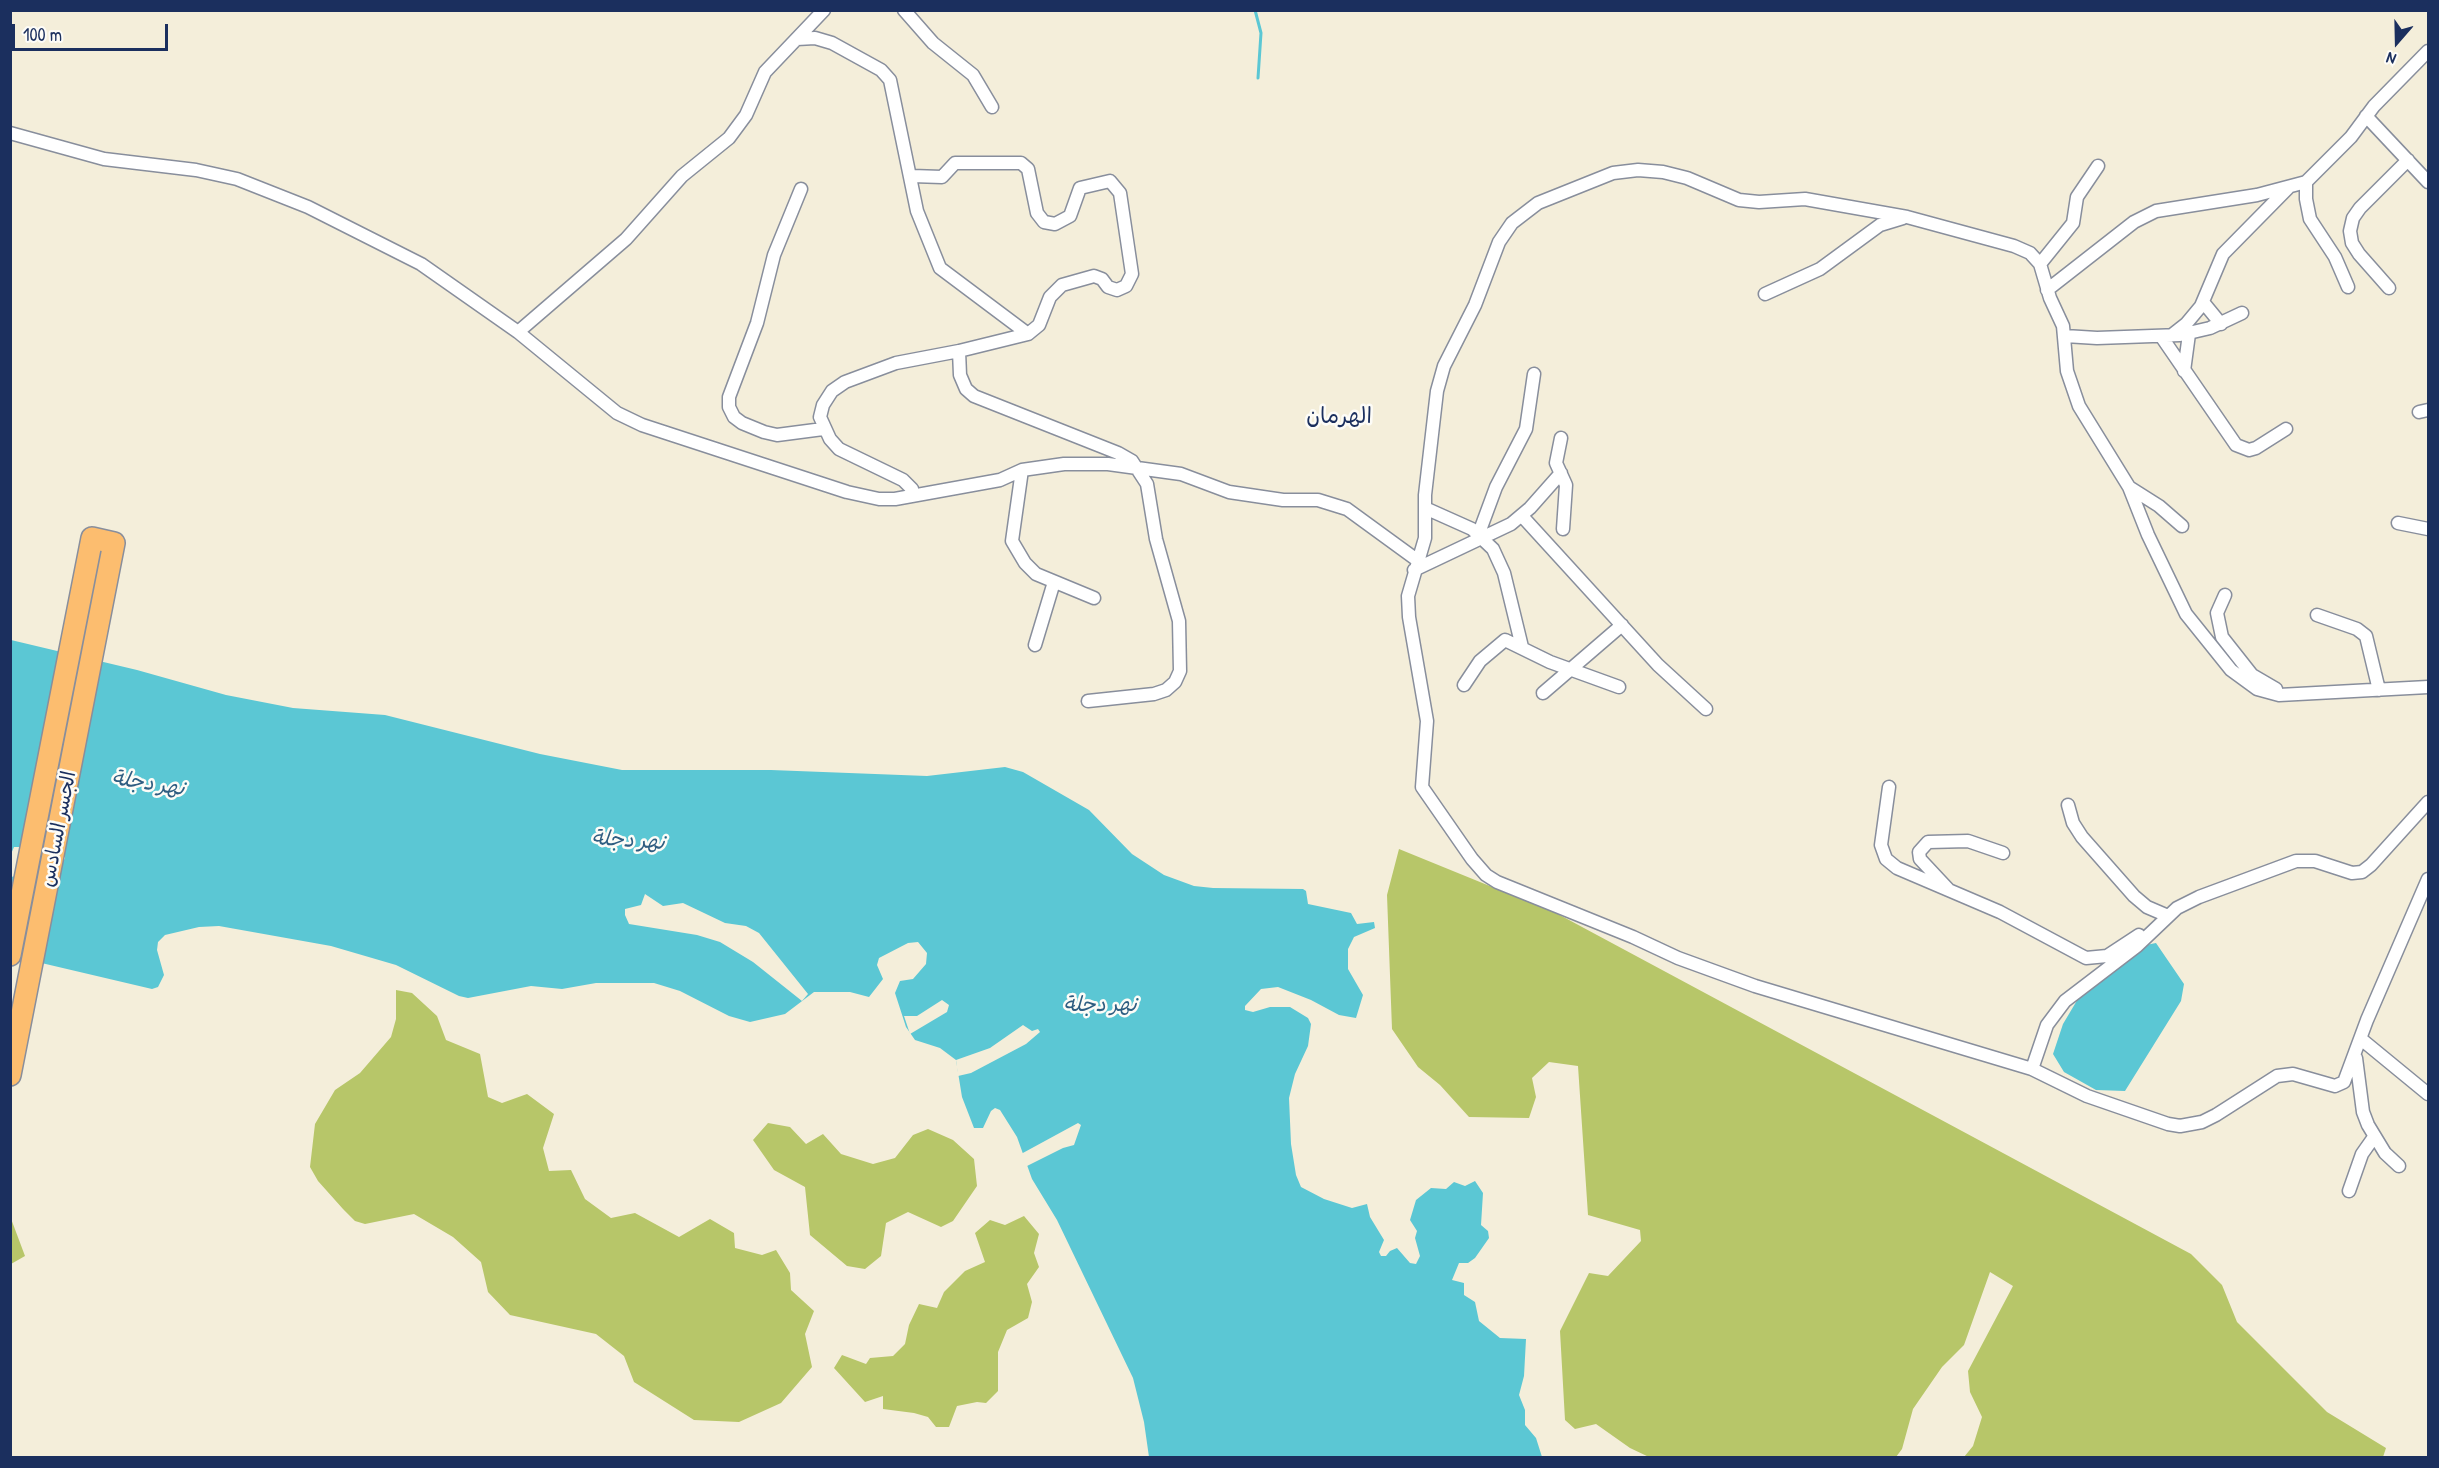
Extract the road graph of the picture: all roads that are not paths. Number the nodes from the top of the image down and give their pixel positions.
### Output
1 (824, 10) edge
2 (904, 10) edge
3 (797, 39) junction
4 (2428, 51) edge
5 (992, 107) dead end
6 (2366, 116) junction
7 (10, 133) edge
8 (2408, 160) junction
9 (2098, 166) dead end
10 (912, 176) junction
11 (2306, 182) junction
12 (2428, 182) edge
13 (2288, 188) junction
14 (801, 189) dead end
15 (1907, 217) junction
16 (2040, 264) junction
17 (2348, 287) dead end
18 (2389, 288) dead end
19 (2048, 290) junction
20 (1765, 294) dead end
21 (2203, 302) junction
22 (2242, 313) dead end
23 (2221, 324) junction
24 (518, 332) junction
25 (1028, 334) junction
26 (2189, 334) junction
27 (2065, 336) junction
28 (2166, 336) junction
29 (959, 351) junction
30 (2184, 371) junction
31 (1534, 374) dead end
32 (823, 429) junction
33 (2286, 429) dead end
34 (1561, 438) dead end
35 (1141, 470) junction
36 (1022, 471) junction
37 (1561, 473) junction
38 (2129, 487) junction
39 (910, 496) junction
40 (1425, 508) junction
41 (1522, 516) junction
42 (2398, 523) dead end
43 (2181, 526) dead end
44 (1563, 529) dead end
45 (2428, 529) edge
46 (1482, 536) junction
47 (1415, 565) junction
48 (1054, 582) junction
49 (2225, 595) dead end
50 (1094, 598) dead end
51 (2317, 615) dead end
52 (1622, 625) junction
53 (1035, 645) dead end
54 (1522, 647) junction
55 (1571, 670) junction
56 (1464, 685) dead end
57 (1619, 687) dead end
58 (2428, 687) edge
59 (2379, 690) junction
60 (1543, 693) dead end
61 (2290, 696) junction
62 (1088, 701) dead end
63 (1706, 709) dead end
64 (1889, 787) dead end
65 (2428, 802) edge
66 (2068, 805) dead end
67 (2003, 853) dead end
68 (2428, 879) edge
69 (1949, 891) junction
70 (2163, 920) junction
71 (10, 955) edge
72 (2361, 1039) junction
73 (2356, 1056) junction
74 (2032, 1069) junction
75 (10, 1075) edge
76 (2428, 1094) edge
77 (2374, 1137) junction
78 (2399, 1166) dead end
79 (2349, 1191) dead end

1 - 3 street
2 - 5 street
3 - 10 street
3 - 24 street
4 - 6 street
6 - 8 street
6 - 11 street
7 - 24 street
8 - 12 street
8 - 18 street
9 - 16 street
10 - 25 street
10 - 25 street
11 - 13 street
11 - 17 street
13 - 19 street
13 - 21 street
14 - 32 street
15 - 16 street
15 - 20 street
15 - 40 street
16 - 19 street
19 - 27 street
21 - 23 street
21 - 28 street
22 - 23 street
23 - 26 street
24 - 39 street
25 - 29 street
26 - 28 street
26 - 30 street
27 - 28 street
27 - 38 street
28 - 30 street
29 - 32 street
29 - 35 street
30 - 33 street
31 - 46 street
32 - 39 street
34 - 37 street
35 - 36 street
35 - 47 street
35 - 62 street
36 - 39 street
36 - 48 street
37 - 41 street
37 - 44 street
38 - 43 street
38 - 61 street
40 - 46 street
40 - 47 street
41 - 46 street
41 - 52 street
42 - 45 street
46 - 47 street
46 - 54 street
47 - 74 street
48 - 50 street
48 - 53 street
49 - 61 street
51 - 59 street
52 - 55 street
52 - 63 street
54 - 55 street
54 - 56 street
55 - 57 street
55 - 60 street
58 - 59 street
59 - 61 street
64 - 69 street
65 - 70 street
66 - 70 street
67 - 69 street
68 - 72 street
69 - 70 street
70 - 74 street
71 - 75 highway, الجسر السادس
72 - 73 street
72 - 76 street
73 - 74 street
73 - 77 street
77 - 78 street
77 - 79 street

